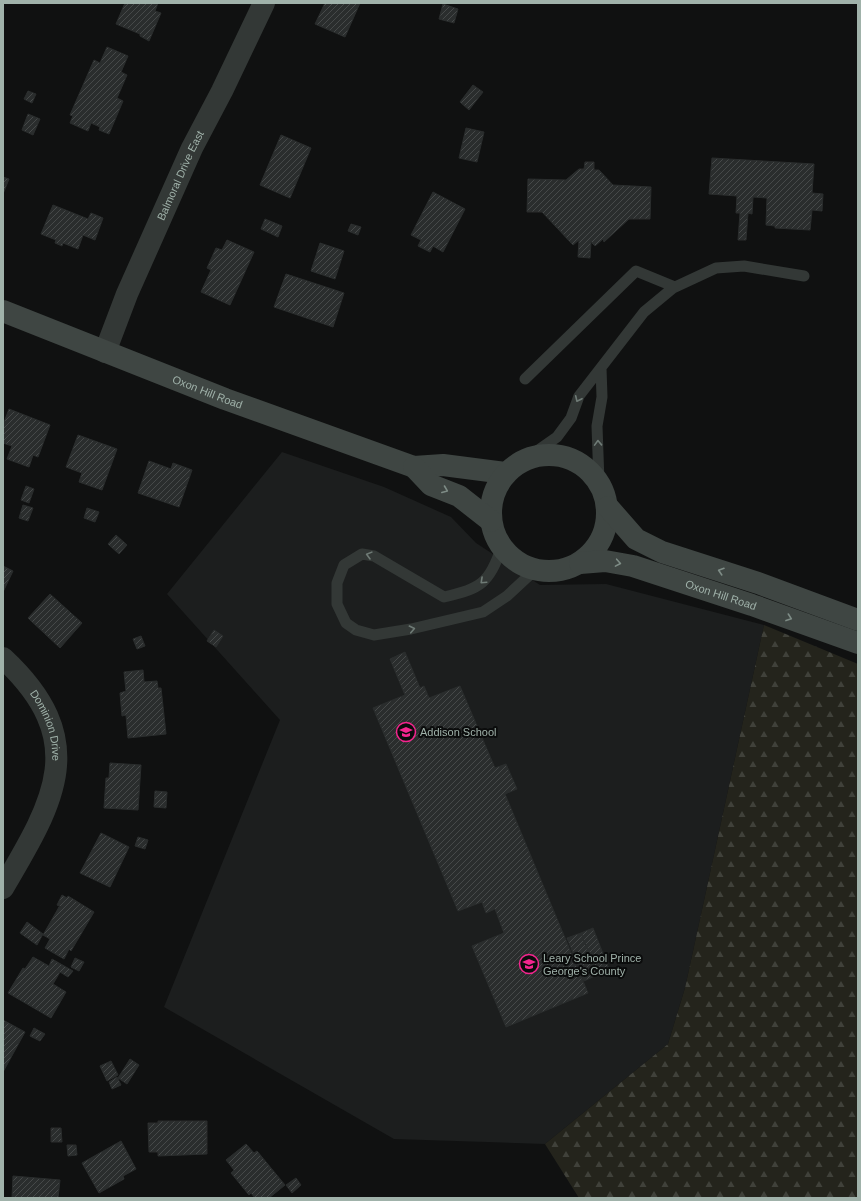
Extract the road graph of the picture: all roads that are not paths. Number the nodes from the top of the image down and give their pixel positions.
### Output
1 (264, 3) edge
2 (804, 276) dead end
3 (675, 287) junction
4 (3, 311) edge
5 (104, 352) junction
6 (601, 368) junction
7 (525, 379) dead end
8 (527, 458) junction
9 (414, 467) junction
10 (505, 473) junction
11 (599, 482) junction
12 (608, 507) junction
13 (491, 521) junction
14 (502, 547) junction
15 (580, 563) junction
16 (535, 570) junction
17 (858, 620) edge
18 (858, 643) edge
19 (3, 658) edge
20 (3, 888) edge

1 - 5 street, Balmoral Drive East
2 - 3 lane
3 - 6 lane
3 - 7 lane
4 - 5 main road, Oxon Hill Road
5 - 9 main road, Oxon Hill Road
6 -> 8 lane
11 -> 6 lane
8 - 10 main road
8 - 11 main road
9 - 10 main road, Oxon Hill Road
9 -> 13 main road, Oxon Hill Road
10 - 13 main road
11 - 12 main road
12 - 15 main road
17 -> 12 main road, Oxon Hill Road
13 - 14 main road
14 - 16 main road
14 -> 16 lane
15 - 16 main road
15 -> 18 main road, Oxon Hill Road
19 - 20 street, Dominion Drive

